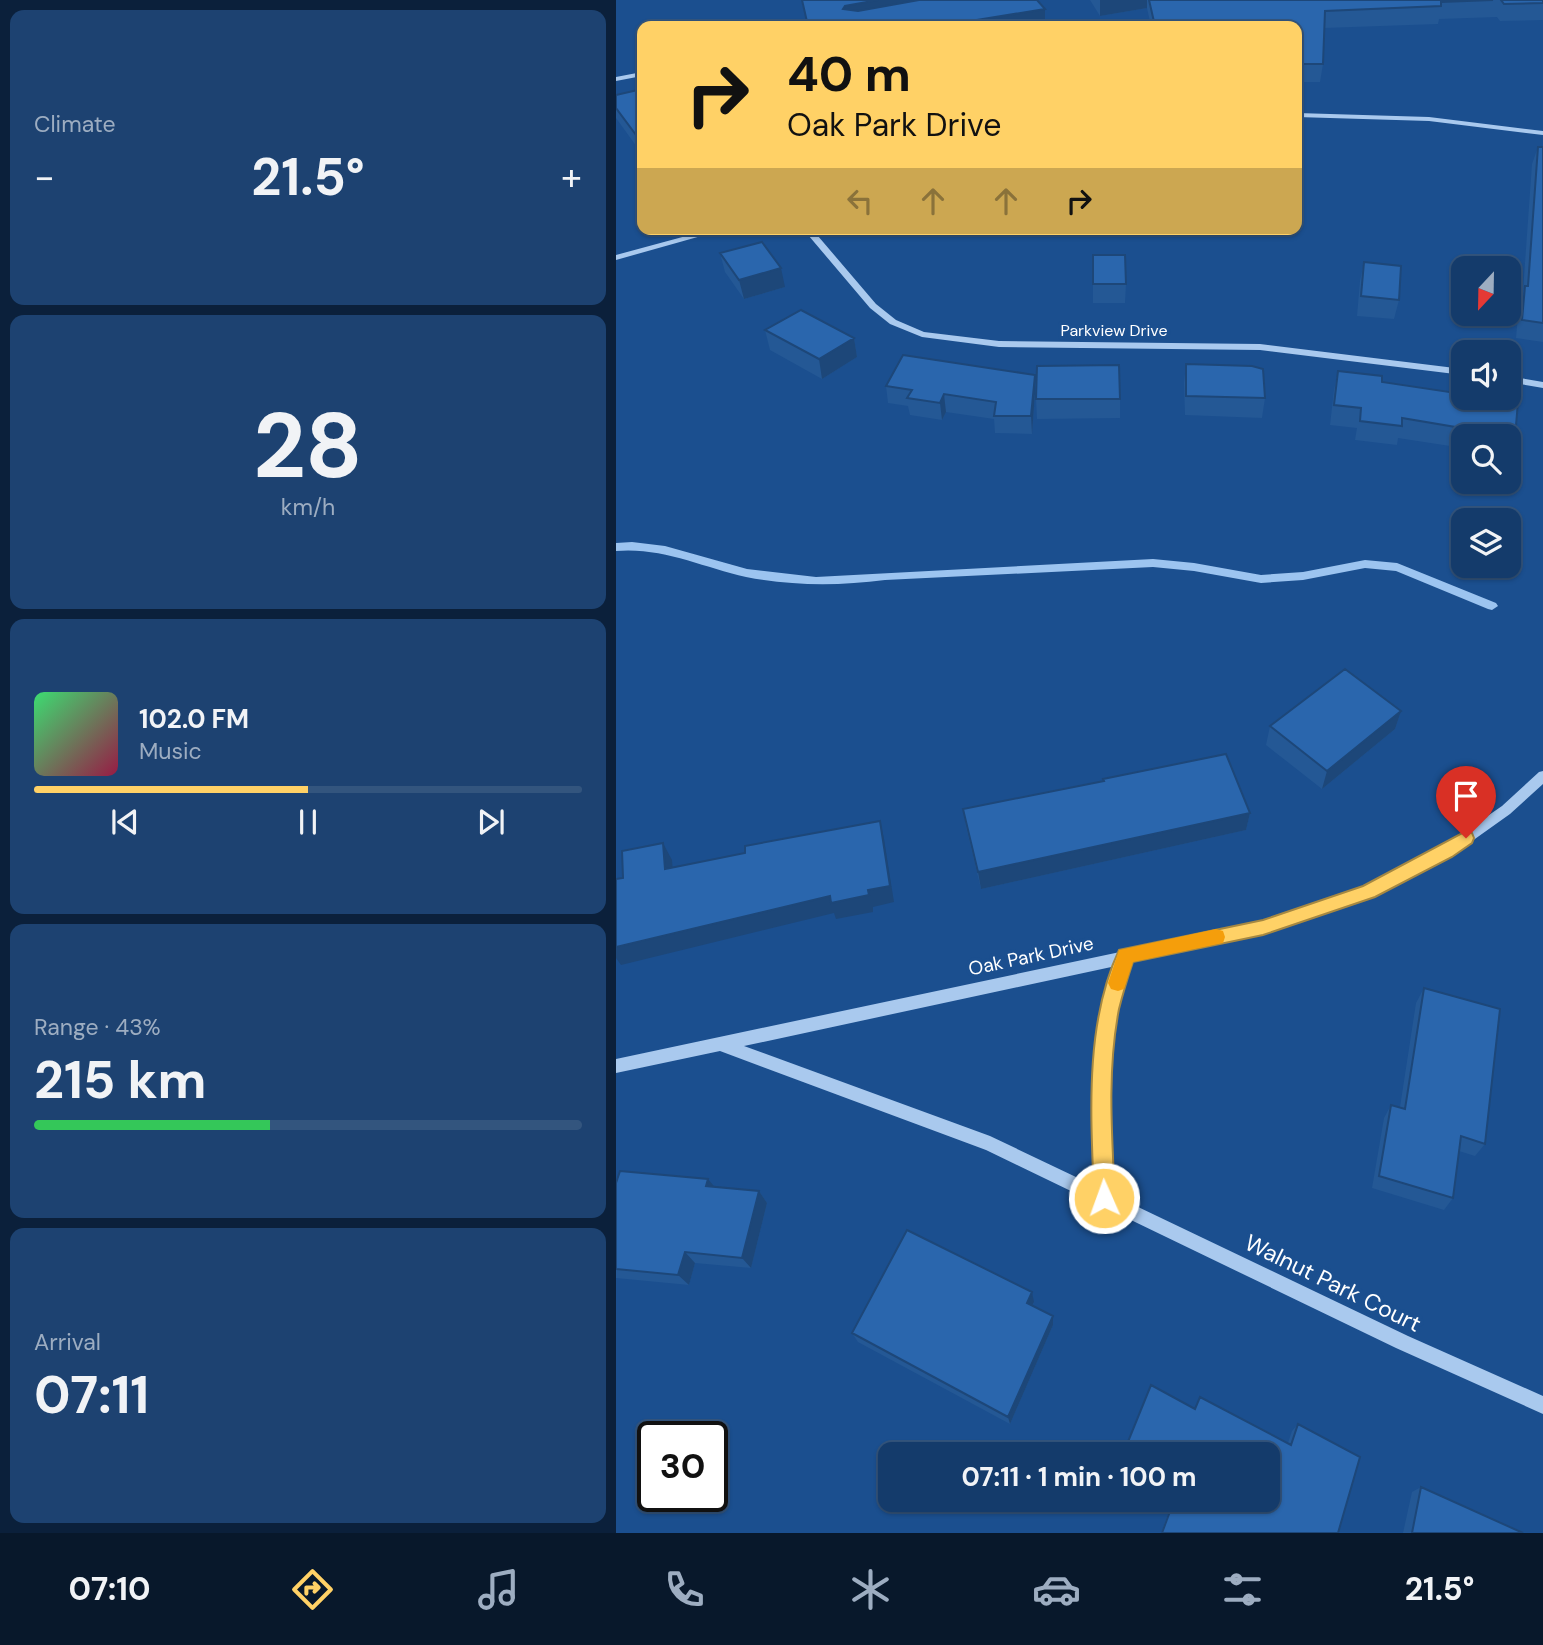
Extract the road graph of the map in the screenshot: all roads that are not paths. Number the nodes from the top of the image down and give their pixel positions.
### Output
1 (637, 75) edge
2 (616, 79) edge
3 (1302, 115) edge
4 (1543, 133) edge
5 (700, 235) edge
6 (812, 235) edge
7 (616, 258) edge
8 (1451, 371) edge
9 (1521, 381) edge
10 (1543, 385) edge
11 (1543, 776) edge
12 (1126, 955) junction
13 (721, 1044) junction
14 (616, 1066) edge
15 (1104, 1198) junction
16 (1543, 1405) edge

1 - 2 street
3 - 4 street
5 - 7 street
6 - 8 street, Parkview Drive
9 - 10 street
11 - 12 street, Oak Park Drive
12 - 13 street, Oak Park Drive
12 - 15 street
13 - 14 street, Oak Park Drive
13 - 15 street, Walnut Park Court
15 - 16 street, Walnut Park Court

